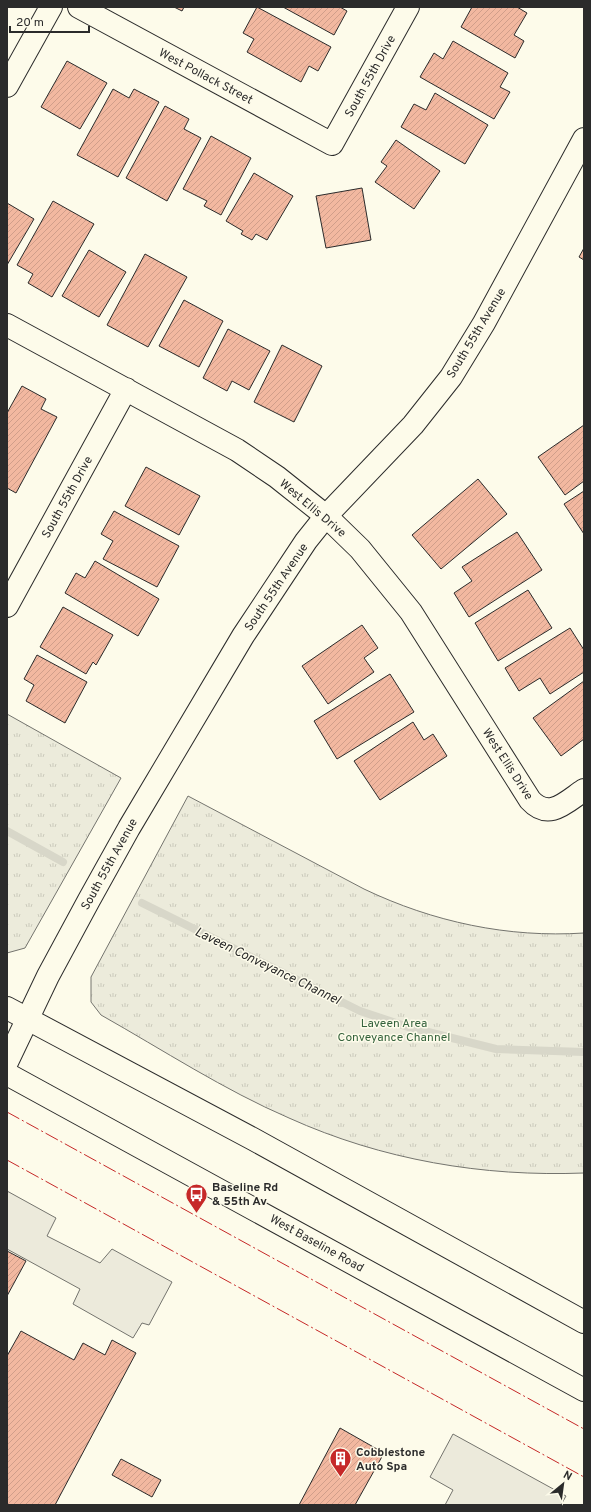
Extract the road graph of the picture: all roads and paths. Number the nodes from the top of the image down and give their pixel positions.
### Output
1 (51, 7) edge
2 (79, 7) edge
3 (408, 7) edge
4 (7, 86) edge
5 (584, 139) edge
6 (332, 144) joint
7 (7, 325) edge
8 (126, 389) junction
9 (326, 516) junction
10 (7, 606) edge
11 (584, 790) edge
12 (7, 1008) edge
13 (28, 1020) junction
14 (7, 1062) edge
15 (7, 1074) edge
16 (584, 1322) edge
17 (584, 1390) edge

1 - 4 street
2 - 6 street, West Pollack Street
3 - 6 street, South 55th Drive
5 - 9 street, South 55th Avenue
7 - 8 street, West Ellis Drive
8 - 9 street, West Ellis Drive
8 - 10 street, South 55th Drive
9 - 11 street, West Ellis Drive
9 - 13 street, South 55th Avenue
12 - 13 street
13 - 14 street, South 55th Avenue
13 - 16 street
15 - 17 street, West Baseline Road

